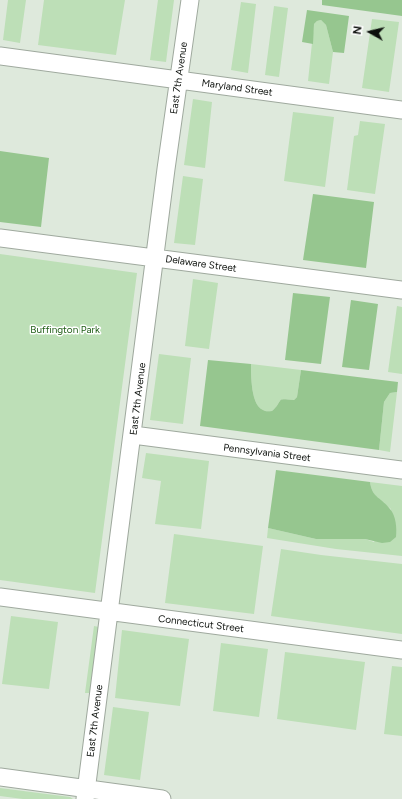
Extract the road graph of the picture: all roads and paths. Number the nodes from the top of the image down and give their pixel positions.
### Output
1 (190, 0) edge
2 (0, 56) edge
3 (179, 81) junction
4 (402, 110) edge
5 (0, 238) edge
6 (156, 258) junction
7 (402, 290) edge
8 (133, 435) junction
9 (402, 470) edge
10 (0, 597) edge
11 (110, 612) junction
12 (402, 650) edge
13 (0, 777) edge
14 (86, 794) edge
15 (162, 799) edge

1 - 3 street, East 7th Avenue
2 - 3 street, Maryland Street
3 - 4 street, Maryland Street
3 - 6 street, East 7th Avenue
5 - 6 street, Delaware Street
6 - 7 street, Delaware Street
6 - 8 street, East 7th Avenue
8 - 9 street, Pennsylvania Street
8 - 11 street, East 7th Avenue
10 - 11 street, Connecticut Street
11 - 12 street, Connecticut Street
11 - 14 street, East 7th Avenue
13 - 14 street
14 - 15 street

